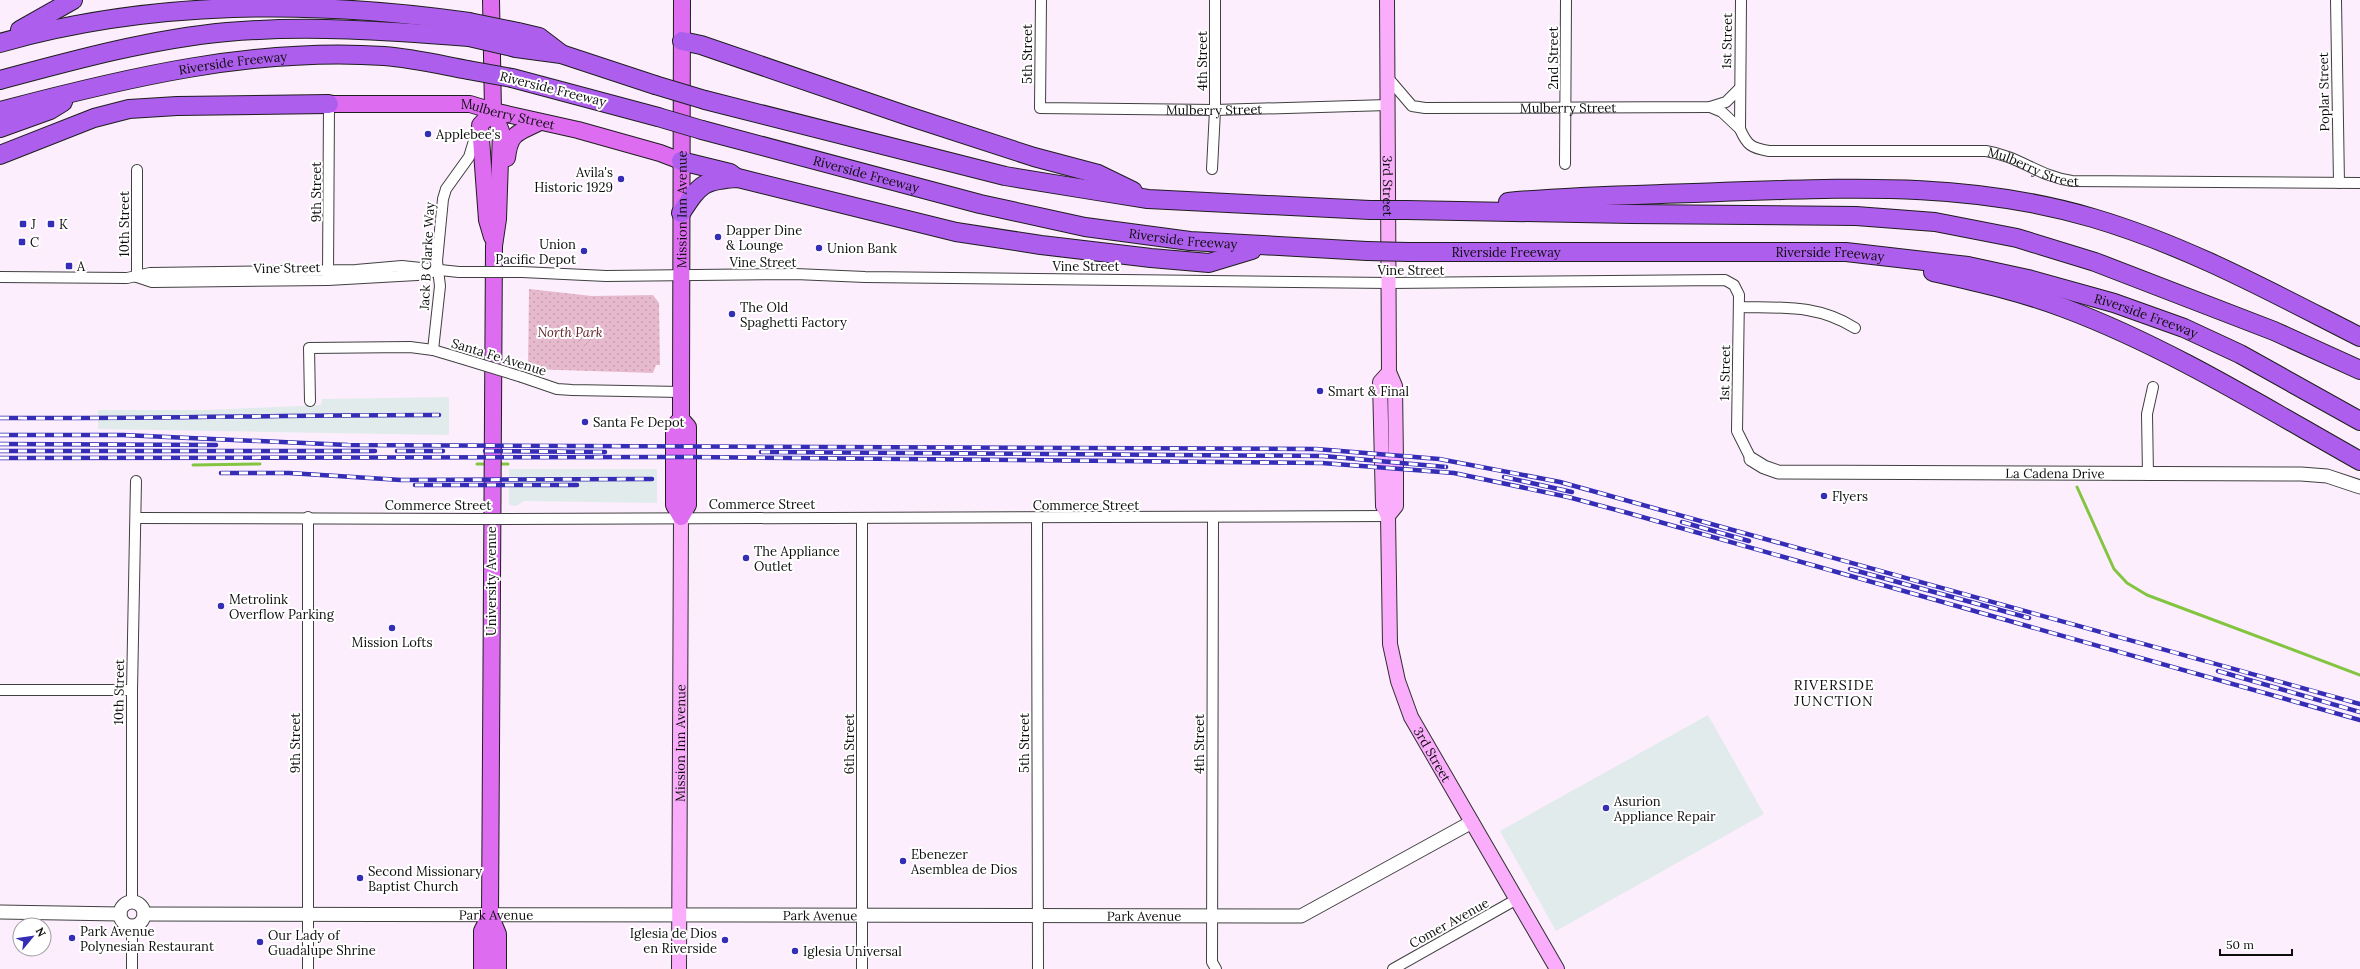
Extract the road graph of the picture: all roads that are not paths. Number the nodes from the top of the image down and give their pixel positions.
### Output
1 (73, 0) edge
2 (491, 0) edge
3 (682, 0) edge
4 (1041, 0) edge
5 (1215, 0) edge
6 (1387, 0) edge
7 (1566, 0) edge
8 (1740, 0) edge
9 (2336, 0) edge
10 (469, 30) junction
11 (682, 41) junction
12 (0, 42) edge
13 (1388, 78) junction
14 (0, 80) edge
15 (92, 86) junction
16 (1739, 89) junction
17 (329, 104) junction
18 (1388, 105) junction
19 (1567, 106) junction
20 (1710, 107) junction
21 (1739, 107) joint
22 (1040, 108) joint
23 (1215, 110) junction
24 (0, 111) edge
25 (493, 111) junction
26 (540, 122) junction
27 (480, 125) junction
28 (0, 128) edge
29 (1740, 129) junction
30 (0, 155) edge
31 (681, 161) junction
32 (1565, 164) dead end
33 (137, 170) dead end
34 (1212, 170) dead end
35 (738, 178) junction
36 (499, 180) junction
37 (2339, 183) junction
38 (2360, 183) edge
39 (1148, 199) junction
40 (1429, 210) junction
41 (681, 213) junction
42 (494, 246) junction
43 (1265, 246) junction
44 (1846, 252) junction
45 (328, 270) junction
46 (438, 271) junction
47 (682, 276) junction
48 (0, 277) edge
49 (137, 277) junction
50 (328, 280) junction
51 (1390, 283) junction
52 (1734, 284) joint
53 (1739, 307) junction
54 (1855, 328) dead end
55 (2360, 337) edge
56 (2308, 345) junction
57 (433, 350) junction
58 (2360, 364) edge
59 (2360, 370) edge
60 (2153, 387) dead end
61 (681, 392) junction
62 (310, 401) dead end
63 (2359, 421) edge
64 (1751, 459) joint
65 (2360, 461) edge
66 (2148, 475) junction
67 (136, 481) dead end
68 (2360, 487) edge
69 (1388, 516) junction
70 (308, 517) junction
71 (681, 517) junction
72 (136, 518) junction
73 (862, 518) junction
74 (1037, 518) junction
75 (1213, 518) junction
76 (0, 690) edge
77 (132, 690) junction
78 (1472, 822) junction
79 (1517, 899) junction
80 (132, 903) junction
81 (0, 912) edge
82 (120, 914) junction
83 (144, 914) junction
84 (308, 915) junction
85 (490, 915) junction
86 (679, 916) junction
87 (862, 916) junction
88 (1037, 916) junction
89 (1212, 917) junction
90 (132, 927) junction
91 (132, 969) edge
92 (308, 969) edge
93 (482, 969) edge
94 (498, 969) edge
95 (679, 969) edge
96 (862, 969) edge
97 (1038, 969) edge
98 (1216, 969) edge
99 (1393, 969) edge
100 (1556, 969) edge

1 - 12 highway
2 - 25 main road, University Avenue
3 - 11 main road, Mission Inn Avenue
4 - 22 street, 5th Street
5 - 23 street, 4th Street
6 - 13 main road, 3rd Street
7 - 19 street, 2nd Street
8 - 16 street, 1st Street
9 - 37 street, Poplar Street
10 - 12 highway
10 - 14 highway
10 - 39 highway, bridge
11 - 31 main road, Mission Inn Avenue
11 - 39 highway
13 - 18 main road, 3rd Street
13 - 19 street, Mulberry Street
15 - 24 highway, Riverside Freeway
15 - 28 highway
15 - 43 highway, Riverside Freeway, bridge
16 - 20 street
16 - 21 street, 1st Street
17 - 25 main road, Mulberry Street
17 - 30 highway
17 - 45 street, 9th Street
18 - 23 street, Mulberry Street
18 - 51 main road, 3rd Street
19 - 20 street, Mulberry Street
19 - 32 street, 2nd Street
20 - 29 street
21 - 29 street, Mulberry Street
22 - 23 street, Mulberry Street
23 - 34 street, 4th Street
25 - 26 main road, Mulberry Street
25 - 27 main road
25 - 36 main road, University Avenue
26 - 31 main road, Mulberry Street
26 - 36 main road
27 - 42 main road, University Avenue
27 - 46 street, Jack B Clarke Way
29 - 37 street, Mulberry Street
31 - 35 highway
31 - 41 main road, Mission Inn Avenue
33 - 49 street, 10th Street
35 - 41 highway
35 - 43 highway
36 - 42 main road, University Avenue
37 - 38 street, Mulberry Street
39 - 40 highway, bridge
40 - 55 highway
40 - 56 highway
41 - 47 main road, Mission Inn Avenue
42 - 85 main road, University Avenue
43 - 44 highway, Riverside Freeway, bridge
44 - 63 highway, Riverside Freeway
44 - 65 highway
45 - 46 street, Vine Street
45 - 49 street, Vine Street
45 - 50 street, 9th Street
46 - 47 street, Vine Street, bridge
46 - 50 street, Vine Street
46 - 57 street, Jack B Clarke Way
47 - 51 street, Vine Street
47 - 61 main road, Mission Inn Avenue
48 - 49 street, Vine Street
49 - 50 street, Vine Street
51 - 52 street, Vine Street
51 - 69 main road, 3rd Street
52 - 53 street, 1st Street
53 - 54 street
53 - 64 street, 1st Street
56 - 58 highway
56 - 59 highway
57 - 61 street, Santa Fe Avenue, bridge
57 - 62 street, Santa Fe Avenue
60 - 66 street
61 - 71 main road, Mission Inn Avenue
64 - 66 street, La Cadena Drive
66 - 68 street, La Cadena Drive
67 - 72 street, 10th Street
69 - 75 street, Commerce Street
69 - 78 main road, 3rd Street
70 - 71 street, Commerce Street, bridge
70 - 72 street, Commerce Street
70 - 84 street, 9th Street
71 - 73 street, Commerce Street
71 - 86 main road, Mission Inn Avenue
72 - 77 street, 10th Street
73 - 74 street, Commerce Street
73 - 87 street, 6th Street
74 - 75 street, Commerce Street
74 - 88 street, 5th Street
75 - 89 street, 4th Street
76 - 77 street
77 - 80 street, 10th Street
78 - 79 main road, 3rd Street
78 - 89 street, Park Avenue
79 - 99 street, Comer Avenue
79 - 100 main road, 3rd Street
80 - 82 street
80 - 83 street
81 - 82 street
82 - 90 street
83 - 84 street, Park Avenue
83 - 90 street
84 - 85 street, Park Avenue
84 - 92 street, 9th Street
85 - 86 street, Park Avenue
85 - 93 main road, University Avenue
85 - 94 main road, University Avenue
86 - 87 street, Park Avenue
86 - 95 main road, Mission Inn Avenue
87 - 88 street, Park Avenue
87 - 96 street, 6th Street
88 - 89 street, Park Avenue
88 - 97 street, 5th Street
89 - 98 street, 4th Street
90 - 91 street

